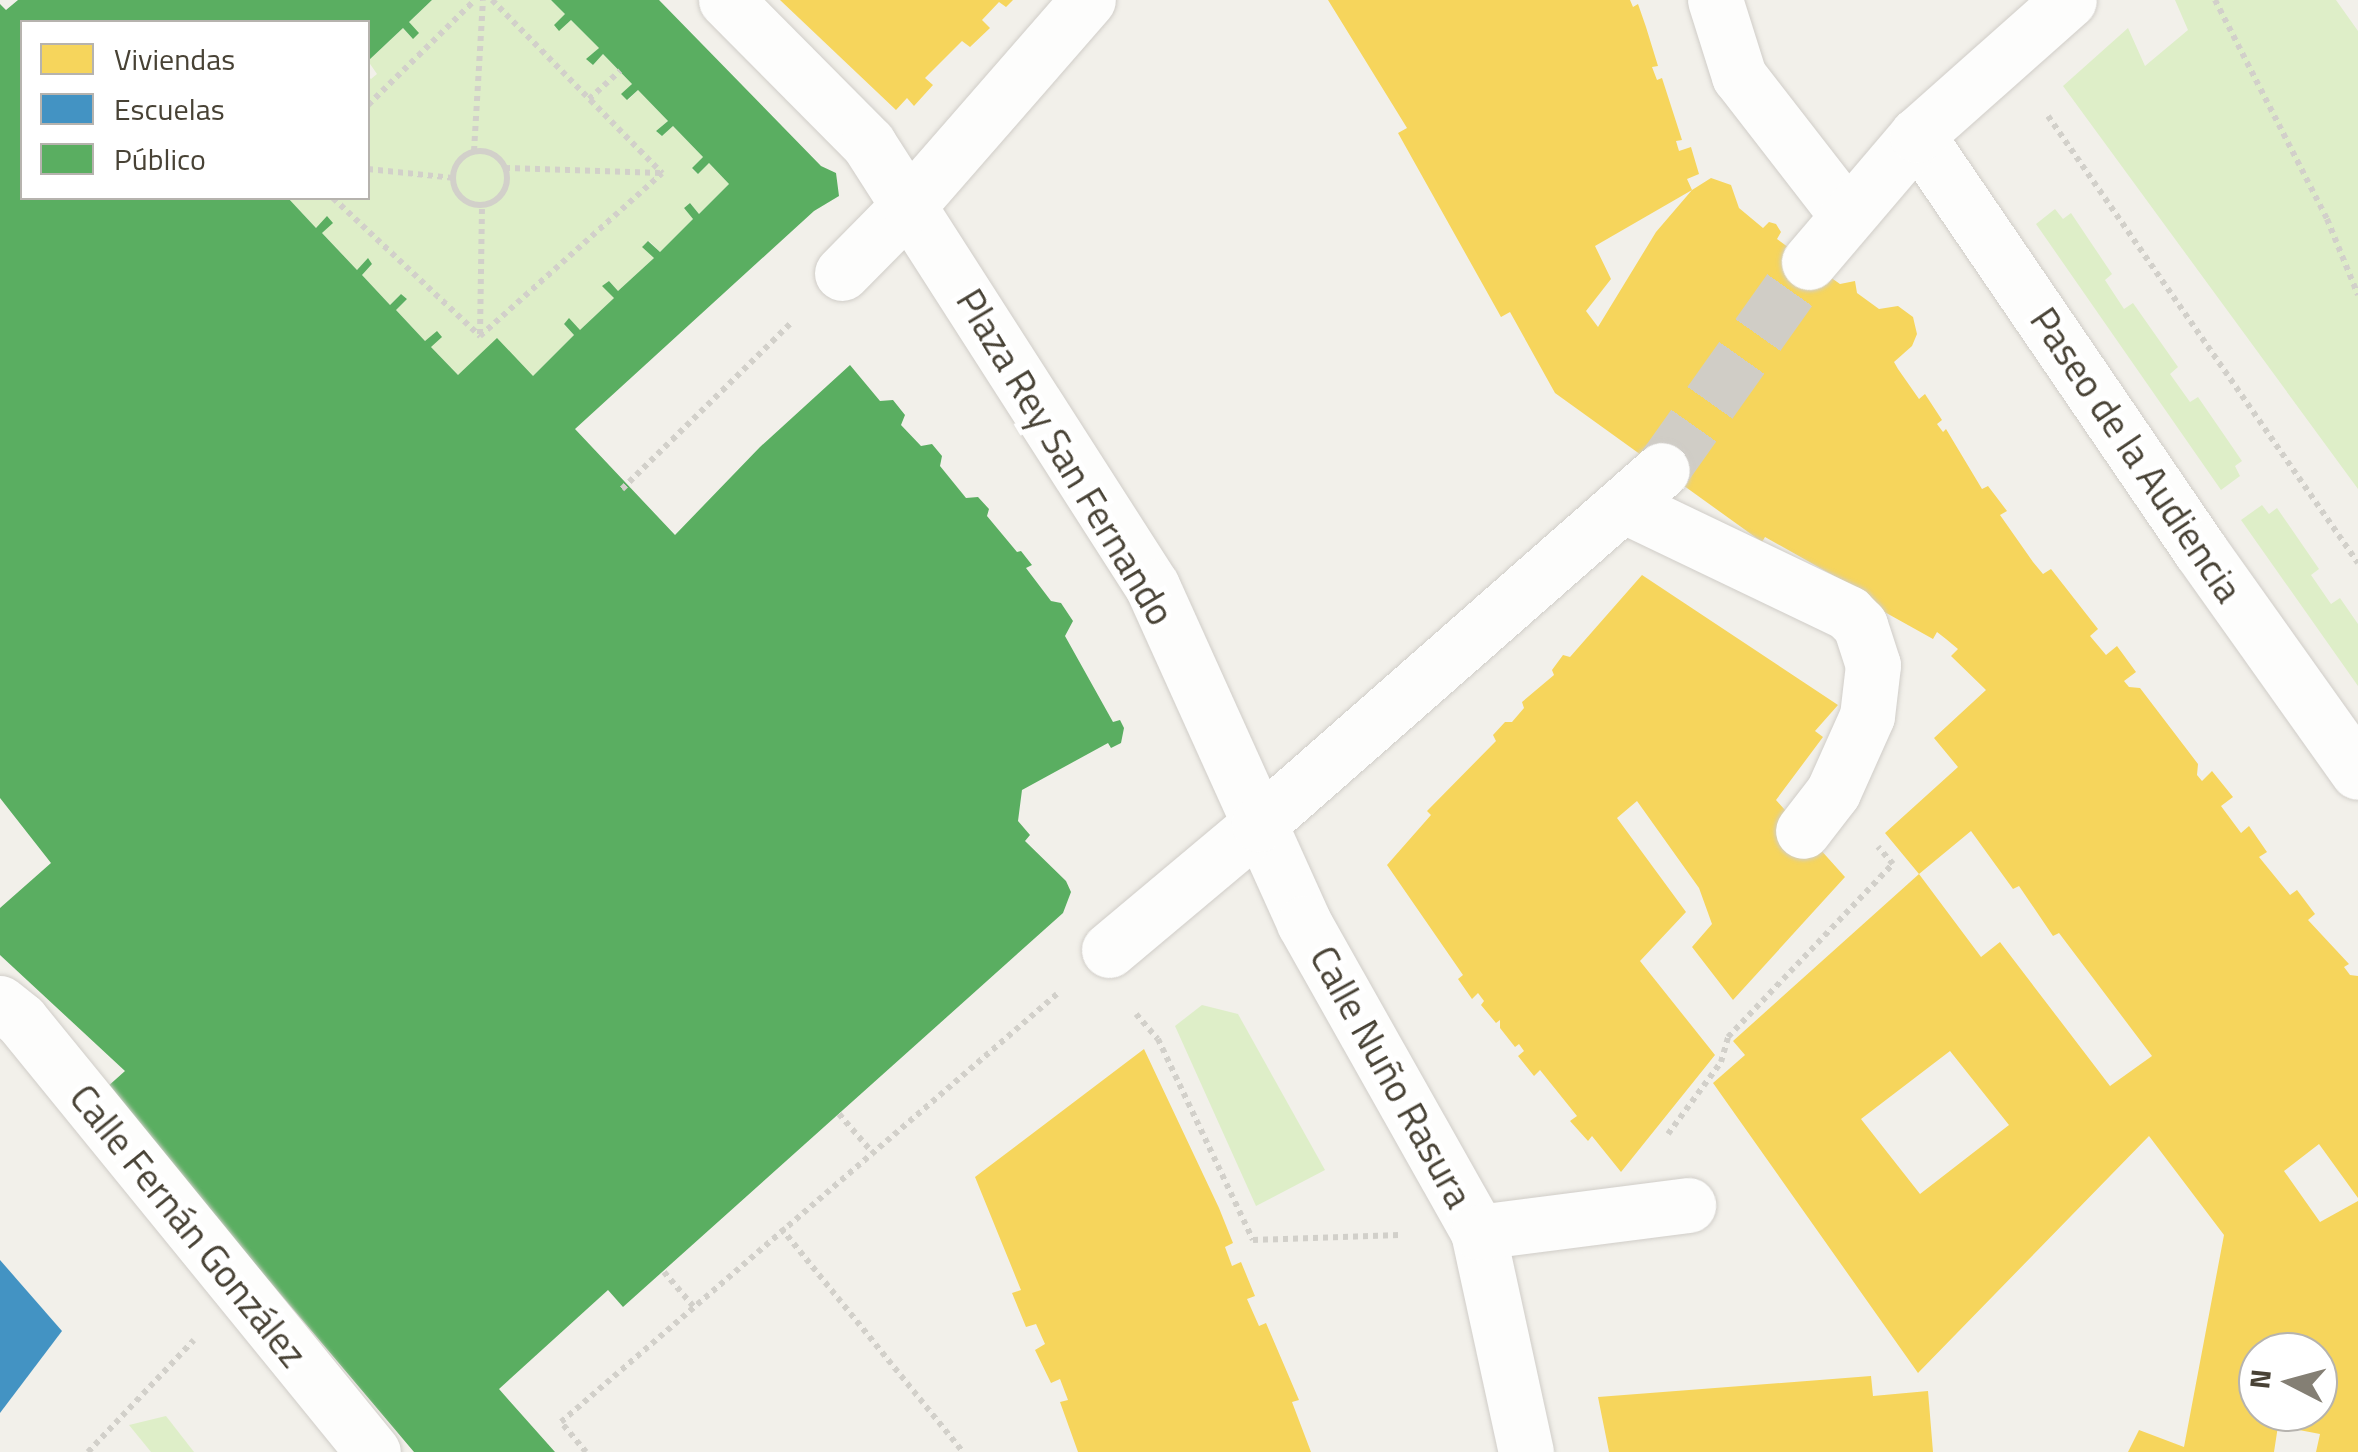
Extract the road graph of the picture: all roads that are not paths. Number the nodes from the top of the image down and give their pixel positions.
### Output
1 (726, 0) edge
2 (1088, 0) edge
3 (1715, 0) edge
4 (2039, 27) edge
5 (1918, 135) junction
6 (909, 205) junction
7 (1846, 214) junction
8 (1809, 262) tunnel mouth
9 (842, 272) dead end
10 (2358, 772) edge
11 (1817, 812) road end
12 (1259, 824) junction
13 (1304, 923) joint
14 (1100, 957) road end
15 (0, 1003) edge
16 (1688, 1205) dead end
17 (1478, 1232) junction
18 (373, 1452) edge
19 (1526, 1452) edge

1 - 6 street, Plaza Rey San Fernando
2 - 6 street
3 - 7 street
4 - 5 street
5 - 7 street
5 - 10 street, Paseo de la Audiencia
6 - 9 street
6 - 12 street, Plaza Rey San Fernando
7 - 8 street
11 - 12 street
12 - 13 street, Plaza Rey San Fernando
12 - 14 street
13 - 17 street, Calle Nuño Rasura
15 - 18 street, Calle Fernán González
16 - 17 street, Calle Nuño Rasura
17 - 19 street, Calle Nuño Rasura

